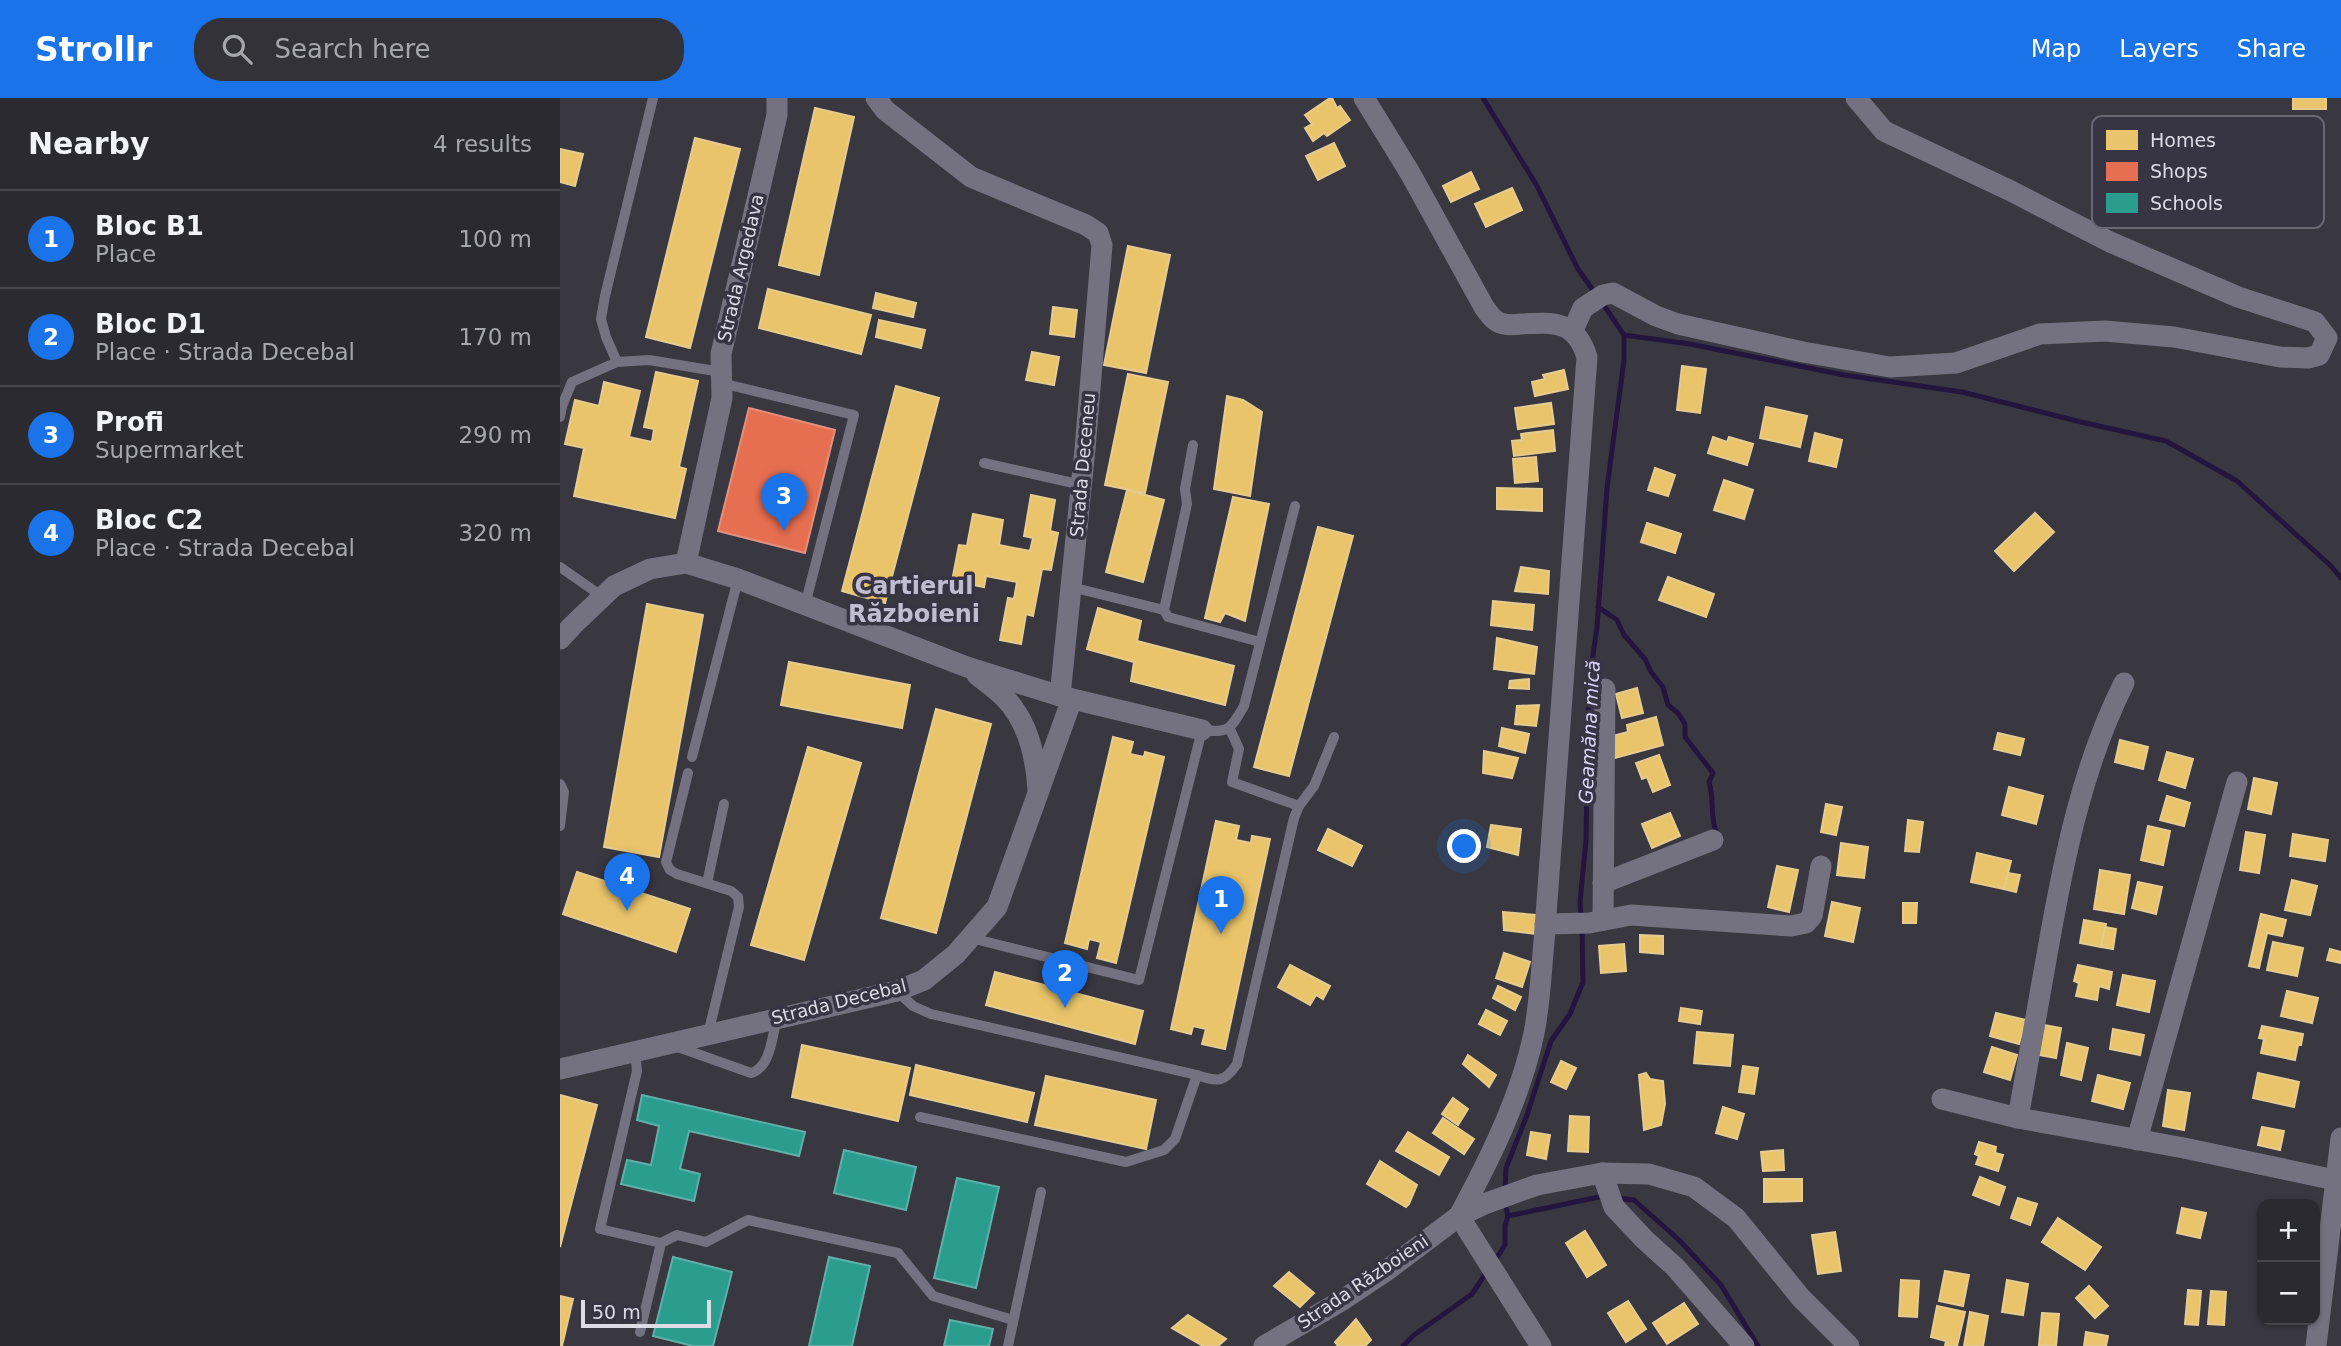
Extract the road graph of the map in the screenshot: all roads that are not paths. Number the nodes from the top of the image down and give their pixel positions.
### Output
1 (653, 98) edge
2 (777, 98) edge
3 (876, 98) edge
4 (1364, 98) edge
5 (1856, 98) edge
6 (1573, 330) junction
7 (2334, 342) edge
8 (617, 362) junction
9 (721, 377) junction
10 (560, 417) edge
11 (1194, 445) dead end
12 (984, 463) dead end
13 (1082, 485) junction
14 (1294, 506) dead end
15 (687, 563) junction
16 (560, 567) edge
17 (738, 579) junction
18 (1071, 587) junction
19 (603, 597) junction
20 (805, 605) junction
21 (1164, 610) junction
22 (560, 639) edge
23 (1260, 642) junction
24 (967, 667) junction
25 (2124, 683) dead end
26 (1605, 689) dead end
27 (1066, 697) junction
28 (1230, 729) junction
29 (1202, 730) junction
30 (1334, 737) dead end
31 (692, 757) dead end
32 (688, 773) dead end
33 (2237, 782) dead end
34 (560, 784) edge
35 (1039, 795) junction
36 (724, 804) dead end
37 (1299, 806) junction
38 (560, 826) edge
39 (1713, 840) dead end
40 (1821, 866) dead end
41 (707, 883) junction
42 (1603, 883) junction
43 (1595, 922) junction
44 (1554, 924) junction
45 (971, 937) junction
46 (897, 991) junction
47 (777, 1018) junction
48 (708, 1034) junction
49 (669, 1044) junction
50 (635, 1052) junction
51 (560, 1069) edge
52 (1197, 1075) junction
53 (1942, 1099) dead end
54 (920, 1117) dead end
55 (2018, 1118) junction
56 (2341, 1138) edge
57 (2137, 1140) junction
58 (2335, 1180) junction
59 (1607, 1190) junction
60 (1041, 1192) dead end
61 (1459, 1216) junction
62 (661, 1243) junction
63 (1013, 1320) junction
64 (640, 1332) dead end
65 (1008, 1346) edge
66 (1264, 1346) edge
67 (1541, 1346) edge
68 (1744, 1346) edge
69 (1849, 1346) edge
70 (2316, 1346) edge

1 - 8 lane
2 - 9 street, Strada Argedava
3 - 13 street, Strada Deceneu
4 - 6 street
5 - 7 street
6 - 7 street
6 - 44 street
8 - 9 lane
8 - 10 lane
9 - 15 street, Strada Argedava
9 - 20 lane
11 - 21 lane
12 - 13 lane
13 - 18 street, Strada Deceneu
14 - 23 lane
15 - 17 street
15 - 19 street
16 - 19 lane
17 - 20 street
17 - 31 lane
18 - 21 lane
18 - 27 street, Strada Deceneu
19 - 22 street
20 - 24 street
21 - 23 lane
23 - 28 lane
24 - 27 street
24 - 35 street
25 - 55 street
26 - 42 street
27 - 29 street
27 - 35 street, Strada Decebal
28 - 29 lane
28 - 37 lane
29 - 45 lane
30 - 37 lane
32 - 41 lane
33 - 57 street
34 - 38 lane
35 - 45 street, Strada Decebal
36 - 41 lane
37 - 52 lane
39 - 42 street
40 - 43 street
41 - 48 lane
42 - 43 street
43 - 44 street
44 - 61 street
45 - 46 street, Strada Decebal
46 - 47 street, Strada Decebal
46 - 52 lane
47 - 48 street, Strada Decebal
47 - 49 lane
48 - 49 street, Strada Decebal
49 - 50 street, Strada Decebal
50 - 51 street, Strada Decebal
50 - 62 lane
52 - 54 lane
53 - 55 street
55 - 57 street
56 - 58 street
57 - 58 street
58 - 70 street
59 - 61 street
59 - 68 street
59 - 69 street
60 - 63 lane
61 - 66 street, Strada Războieni
61 - 67 street
62 - 63 lane
62 - 64 lane
63 - 65 lane

